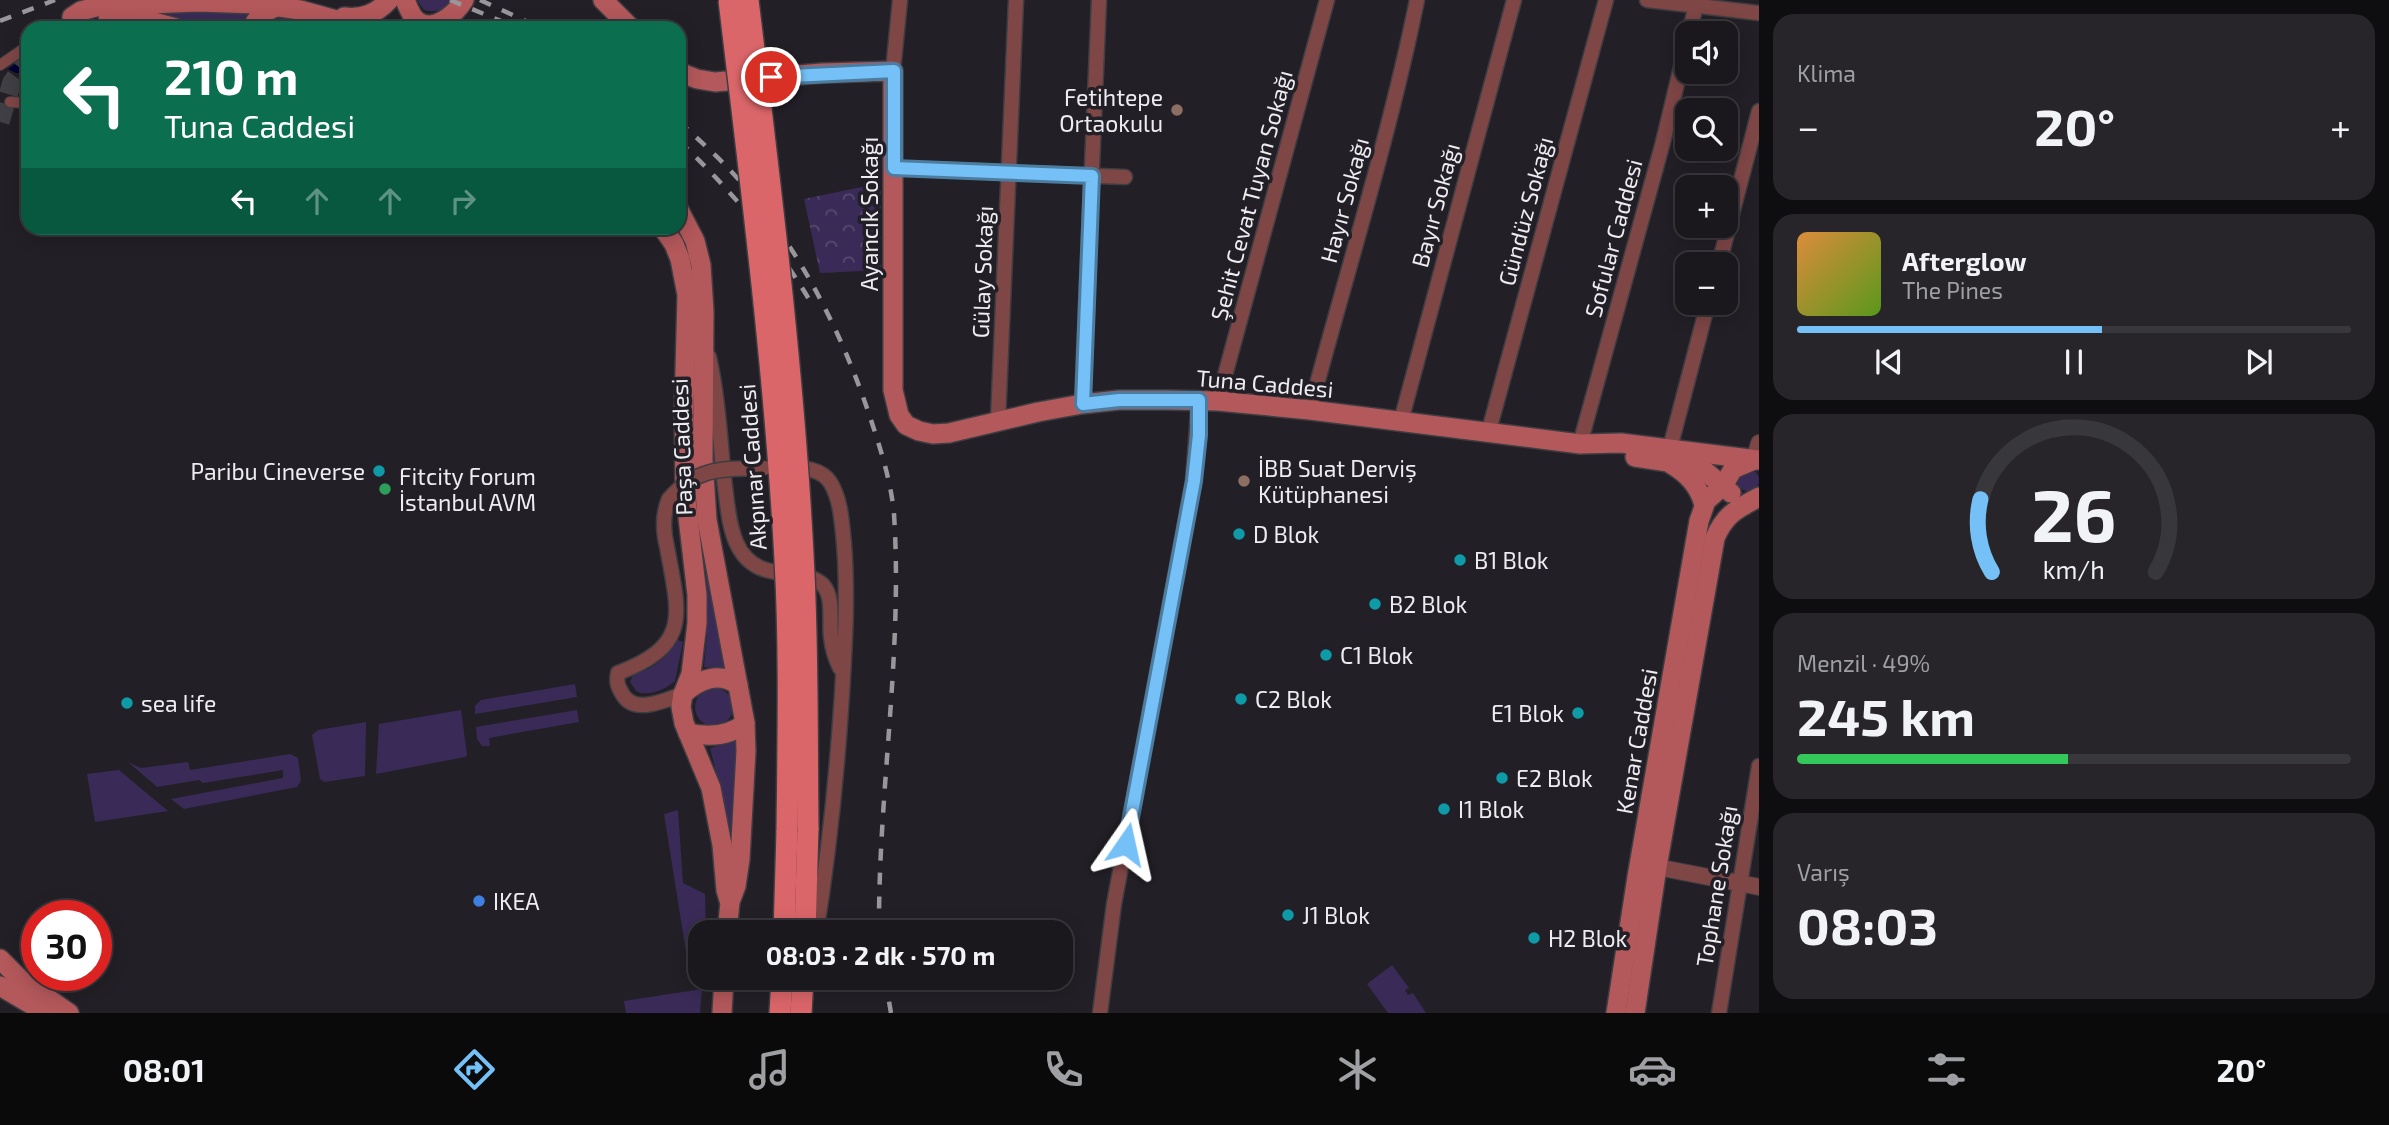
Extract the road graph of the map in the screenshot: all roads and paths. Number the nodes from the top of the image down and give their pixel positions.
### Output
1 (389, 0) edge
2 (405, 0) edge
3 (465, 0) edge
4 (603, 0) edge
5 (729, 0) edge
6 (748, 0) edge
7 (900, 0) edge
8 (1016, 0) edge
9 (1099, 0) edge
10 (1327, 0) edge
11 (1418, 0) edge
12 (1514, 0) edge
13 (1606, 0) edge
14 (1647, 0) edge
15 (1672, 1) edge
16 (278, 6) junction
17 (1696, 6) junction
18 (1759, 13) edge
19 (324, 15) junction
20 (150, 21) edge
21 (256, 21) edge
22 (343, 21) edge
23 (418, 21) edge
24 (438, 21) edge
25 (464, 21) edge
26 (624, 21) edge
27 (1692, 21) edge
28 (21, 51) edge
29 (0, 65) edge
30 (894, 71) junction
31 (686, 75) edge
32 (1677, 84) edge
33 (10, 102) dead end
34 (21, 103) edge
35 (1759, 111) edge
36 (894, 168) junction
37 (1009, 172) junction
38 (1092, 176) junction
39 (1125, 177) dead end
40 (686, 224) edge
41 (668, 235) edge
42 (1721, 252) edge
43 (1705, 315) edge
44 (704, 335) junction
45 (1209, 401) junction
46 (1083, 404) junction
47 (1310, 410) junction
48 (998, 421) junction
49 (1401, 421) junction
50 (906, 425) joint
51 (1488, 434) junction
52 (1580, 444) junction
53 (1669, 455) junction
54 (1758, 457) edge
55 (1723, 486) junction
56 (1755, 501) edge
57 (1704, 505) junction
58 (843, 675) junction
59 (738, 685) junction
60 (682, 694) junction
61 (745, 723) junction
62 (688, 733) junction
63 (1759, 766) edge
64 (797, 830) junction
65 (1657, 867) junction
66 (1740, 884) junction
67 (1759, 887) edge
68 (730, 902) junction
69 (728, 920) edge
70 (786, 920) edge
71 (804, 920) edge
72 (818, 920) edge
73 (0, 959) edge
74 (0, 986) edge
75 (723, 990) edge
76 (781, 990) edge
77 (803, 990) edge
78 (807, 990) edge
79 (46, 1013) edge
80 (69, 1013) edge
81 (722, 1013) edge
82 (780, 1013) edge
83 (802, 1013) edge
84 (1100, 1013) edge
85 (1616, 1013) edge
86 (1635, 1013) edge
87 (1719, 1013) edge

1 - 19 main road
2 - 23 main road
3 - 24 main road
3 - 25 main road
4 - 26 main road
5 - 64 main road, Akpınar Caddesi, bridge
6 - 64 main road, Akpınar Caddesi, bridge
7 - 30 street, Ayancık Sokağı
8 - 37 street, Gülay Sokağı
9 - 38 street
10 - 45 street, Şehit Cevat Tuyan Sokağı
11 - 47 street, Hayır Sokağı
12 - 49 street, Bayır Sokağı
13 - 51 street, Gündüz Sokağı
14 - 15 street
15 - 17 street
16 - 19 main road
16 - 20 main road
16 - 21 main road
17 - 18 street
17 - 27 street
19 - 22 main road
28 - 29 street
30 - 31 main road
30 - 36 main road, Ayancık Sokağı
32 - 52 street, Sofular Caddesi
33 - 34 street
35 - 42 street
36 - 37 street
36 - 50 main road, Ayancık Sokağı
37 - 38 street
37 - 48 street, Gülay Sokağı
38 - 39 street
38 - 46 street
40 - 44 main road, Paşa Caddesi
41 - 60 main road, Paşa Caddesi
43 - 53 street
44 - 58 street
44 - 59 main road, Paşa Caddesi
45 - 46 main road, Tuna Caddesi
45 - 47 main road, Tuna Caddesi
45 - 84 street, Şehit Cevat Tuyan Sokağı
46 - 48 main road, Tuna Caddesi
47 - 49 main road, Tuna Caddesi
48 - 50 main road, Tuna Caddesi
49 - 51 main road, Tuna Caddesi
51 - 52 main road, Tuna Caddesi
52 - 53 main road, Tuna Caddesi
53 - 54 main road, Tuna Caddesi
53 - 55 main road, Tuna Caddesi
53 - 57 main road
54 - 55 main road
55 - 56 main road, Tuna Caddesi
55 - 57 main road
56 - 65 main road, Kenar Caddesi
57 - 85 main road, Kenar Caddesi
58 - 60 street, bridge
58 - 72 street
59 - 60 main road
59 - 61 main road
60 - 62 main road
61 - 62 main road
61 - 68 main road
62 - 68 main road
63 - 66 street, Tophane Sokağı
64 - 70 main road, Akpınar Caddesi
64 - 71 main road, Akpınar Caddesi
65 - 66 street
65 - 86 main road, Kenar Caddesi
66 - 67 street
66 - 87 street, Tophane Sokağı
68 - 69 main road
73 - 80 main road
74 - 79 main road
75 - 81 main road
76 - 82 main road
77 - 83 main road
78 - 83 street

